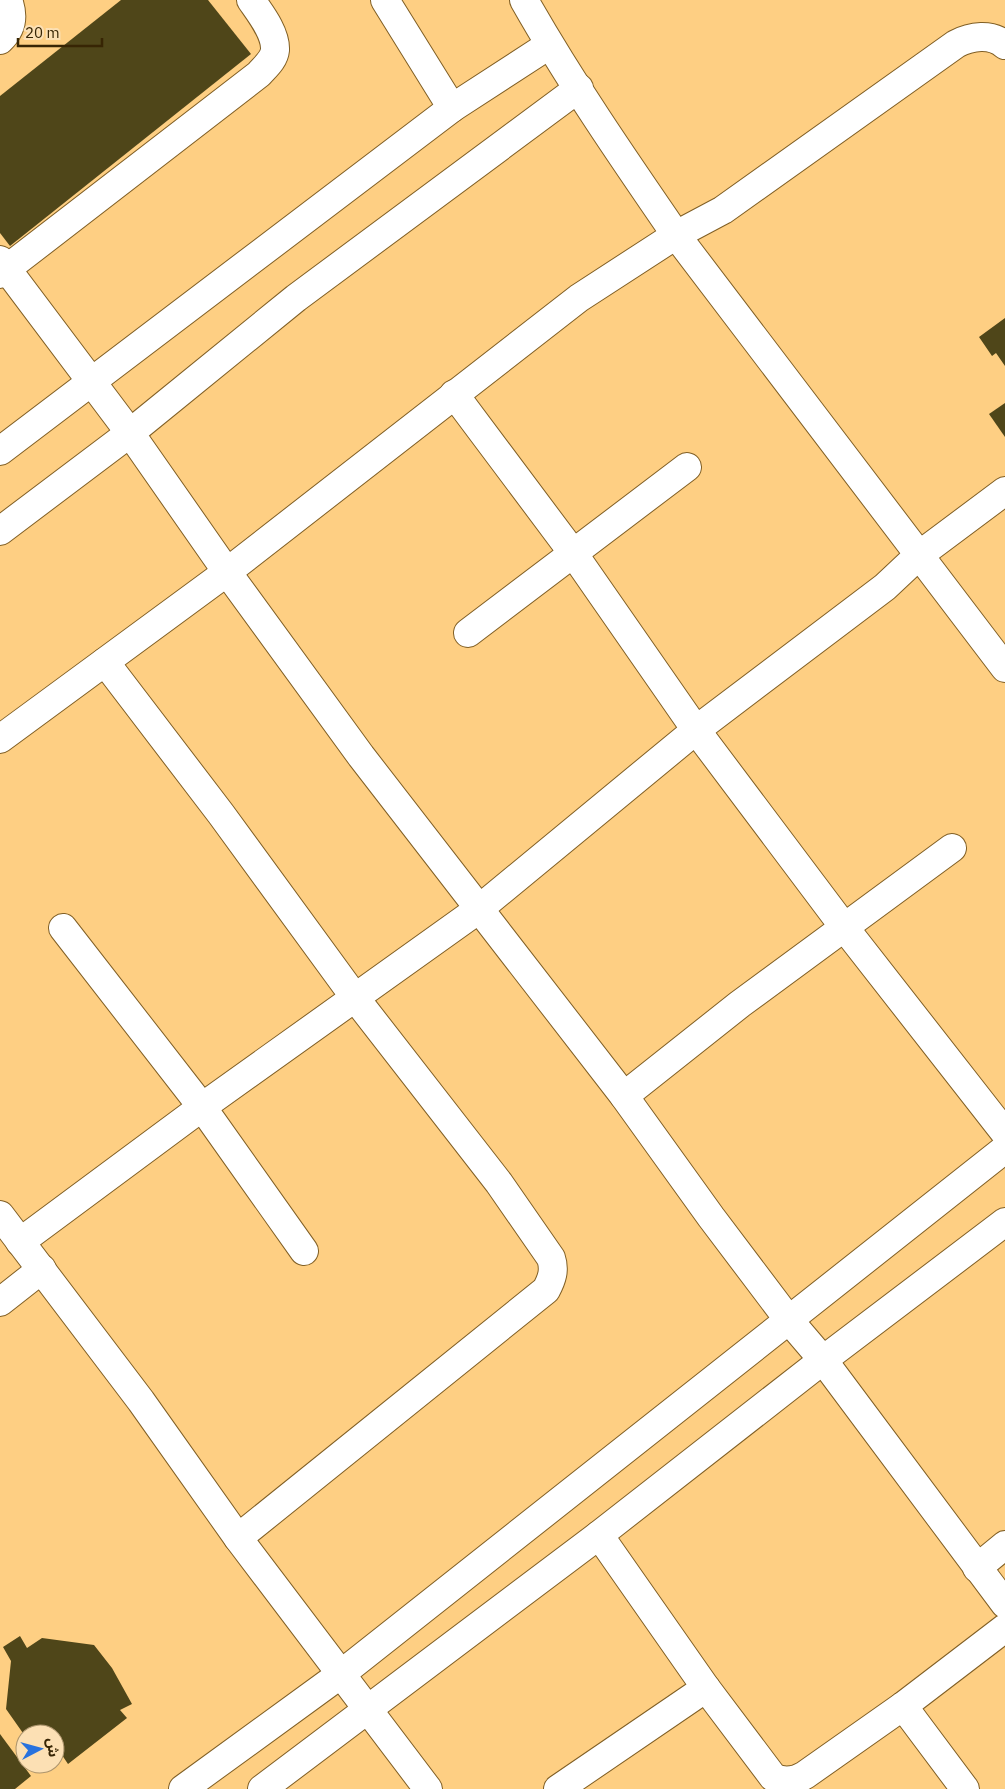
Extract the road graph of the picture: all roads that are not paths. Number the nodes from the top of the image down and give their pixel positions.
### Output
1 (8, 0) edge
2 (251, 0) edge
3 (385, 0) edge
4 (524, 0) edge
5 (0, 40) edge
6 (549, 45) junction
7 (1005, 45) edge
8 (578, 88) junction
9 (452, 108) junction
10 (676, 235) junction
11 (3, 267) edge
12 (92, 382) junction
13 (454, 394) junction
14 (130, 433) junction
15 (0, 451) edge
16 (687, 467) dead end
17 (1005, 491) edge
18 (0, 531) edge
19 (573, 553) junction
20 (918, 556) junction
21 (227, 572) junction
22 (468, 633) dead end
23 (105, 662) junction
24 (1005, 668) edge
25 (696, 730) junction
26 (0, 739) edge
27 (952, 848) dead end
28 (479, 909) junction
29 (844, 927) junction
30 (63, 928) dead end
31 (356, 999) junction
32 (624, 1096) junction
33 (202, 1107) junction
34 (1005, 1133) edge
35 (1005, 1149) edge
36 (0, 1215) edge
37 (1005, 1222) edge
38 (20, 1242) junction
39 (304, 1251) dead end
40 (42, 1269) junction
41 (0, 1302) edge
42 (788, 1319) junction
43 (823, 1360) junction
44 (599, 1535) junction
45 (238, 1538) junction
46 (1005, 1545) edge
47 (977, 1568) junction
48 (1005, 1604) edge
49 (1005, 1628) edge
50 (341, 1674) junction
51 (706, 1688) junction
52 (903, 1706) junction
53 (367, 1708) junction
54 (183, 1789) edge
55 (262, 1789) edge
56 (428, 1789) edge
57 (558, 1789) edge
58 (965, 1789) edge

1 - 5 street
2 - 11 street
3 - 9 street
4 - 6 street
6 - 8 street
6 - 9 street
7 - 10 street
8 - 10 street
8 - 14 street
9 - 12 street
10 - 13 street
10 - 20 street
11 - 12 street
12 - 14 street
12 - 15 street
13 - 19 street
13 - 21 street
14 - 18 street
14 - 21 street
16 - 19 street
17 - 20 street
19 - 22 street
19 - 25 street
20 - 24 street
20 - 25 street
21 - 23 street
21 - 28 street
23 - 26 street
23 - 31 street
25 - 28 street
25 - 29 street
27 - 29 street
28 - 31 street
28 - 32 street
29 - 32 street
29 - 34 street
30 - 33 street
31 - 33 street
31 - 45 street
32 - 42 street
33 - 38 street
33 - 39 street
35 - 42 street
36 - 38 street
37 - 43 street
38 - 40 street
40 - 41 street
40 - 45 street
42 - 43 street
42 - 50 street
43 - 44 street
43 - 47 street
44 - 51 street
44 - 53 street
45 - 50 street
46 - 47 street
47 - 48 street
49 - 52 street
50 - 53 street
50 - 54 street
51 - 52 street
51 - 57 street
52 - 58 street
53 - 55 street
53 - 56 street

